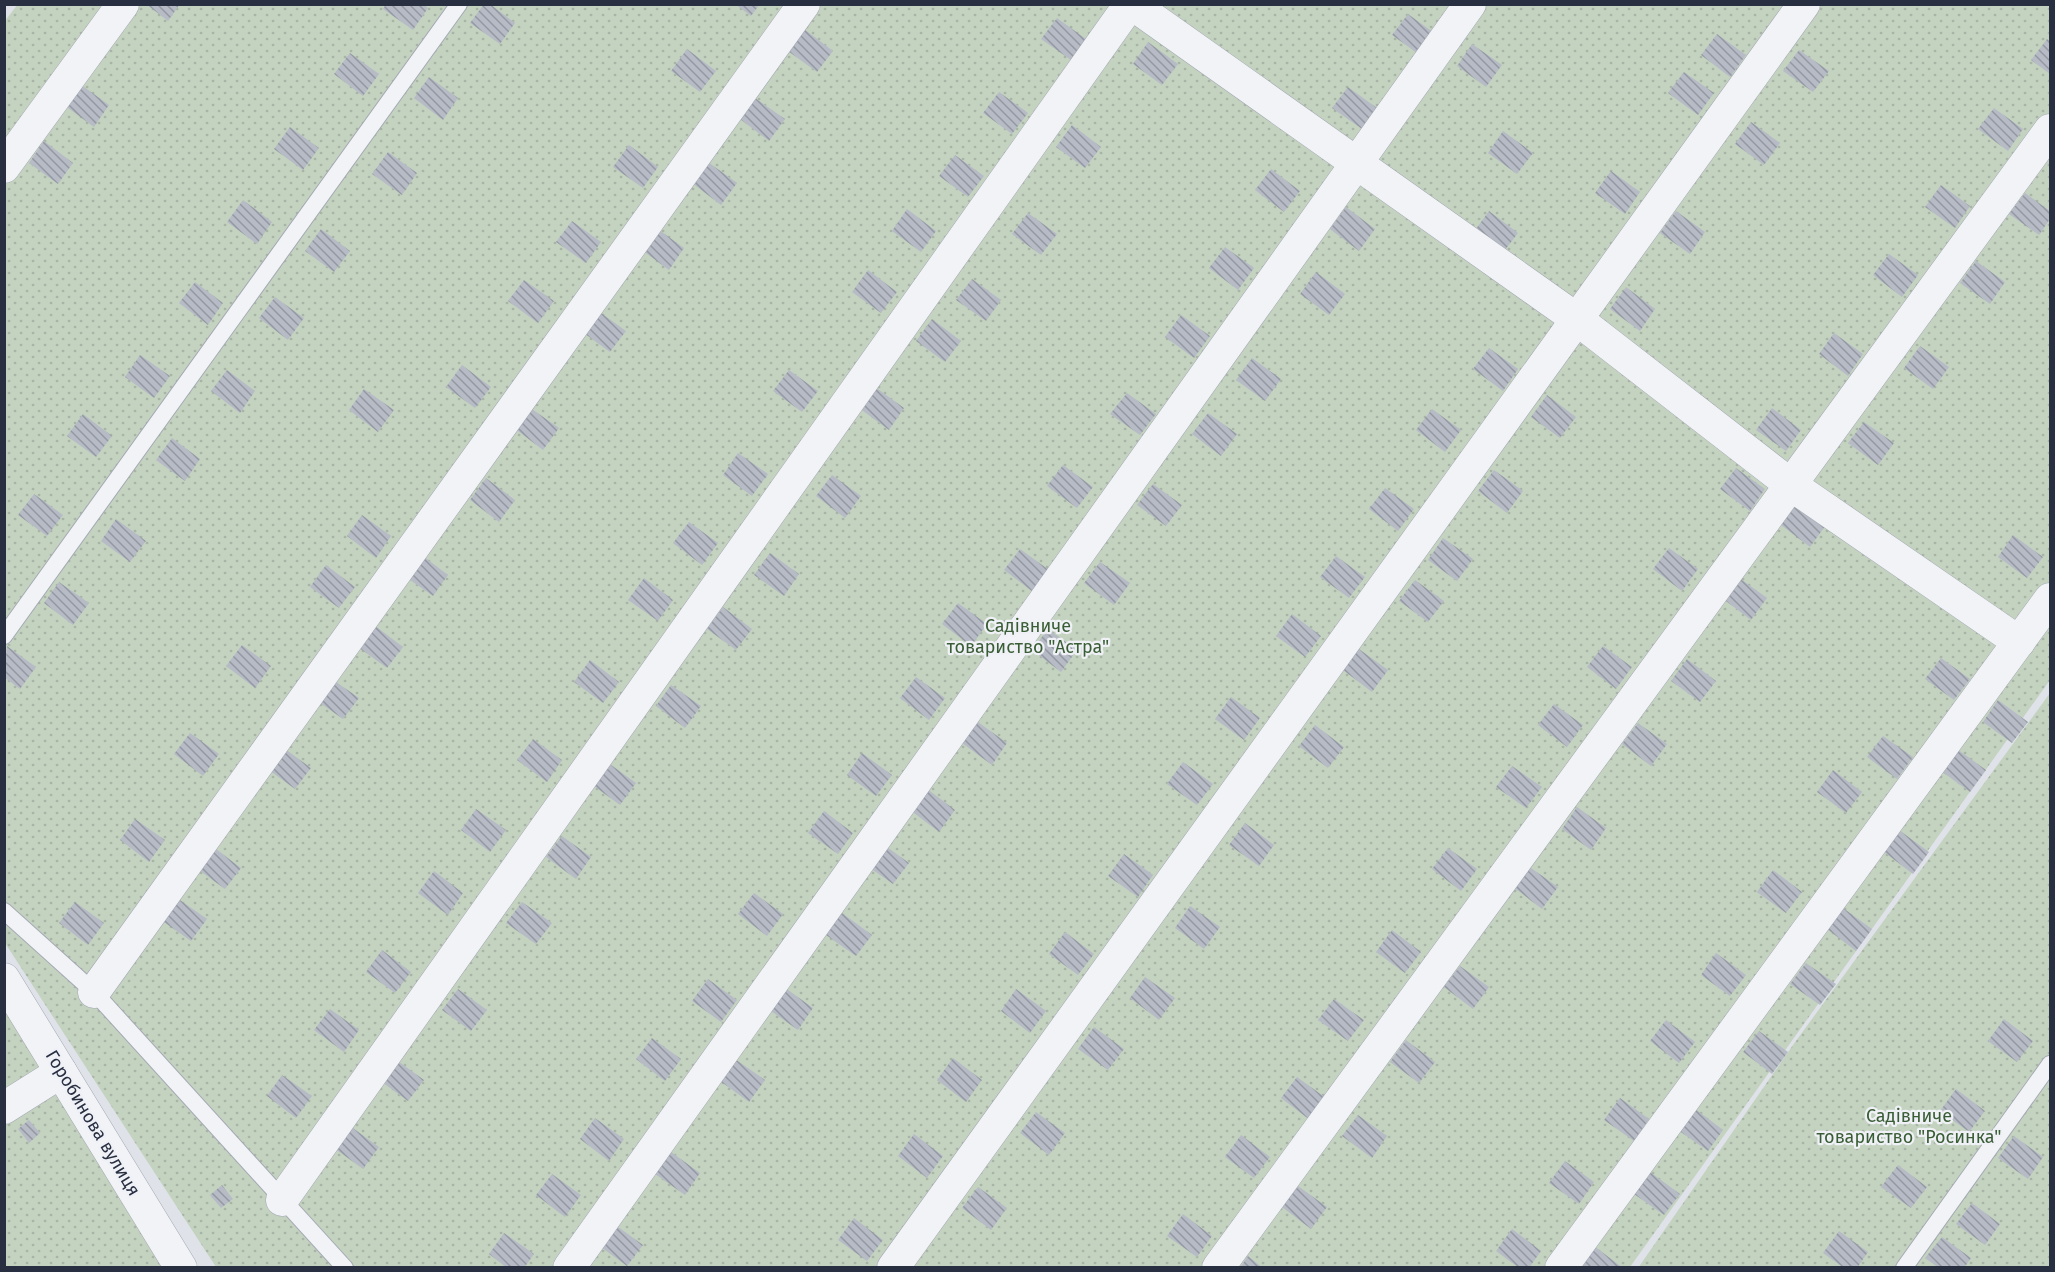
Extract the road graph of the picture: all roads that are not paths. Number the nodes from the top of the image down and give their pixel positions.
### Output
1 (123, 4) edge
2 (459, 4) edge
3 (804, 4) edge
4 (1131, 4) edge
5 (1470, 4) edge
6 (1804, 4) edge
7 (2050, 130) edge
8 (1356, 163) junction
9 (4, 167) edge
10 (1578, 320) junction
11 (1791, 485) junction
12 (2050, 599) edge
13 (4, 636) edge
14 (2019, 642) junction
15 (4, 910) edge
16 (4, 979) edge
17 (93, 992) junction
18 (2050, 1064) edge
19 (61, 1072) junction
20 (4, 1108) edge
21 (282, 1200) junction
22 (181, 1268) edge
23 (345, 1268) edge
24 (569, 1268) edge
25 (893, 1268) edge
26 (1218, 1268) edge
27 (1561, 1268) edge
28 (1904, 1268) edge

1 - 9 street
2 - 13 lane
3 - 17 street
4 - 8 street
4 - 21 street
5 - 8 street
6 - 10 street
7 - 11 street
8 - 10 street
8 - 24 street
10 - 11 street
10 - 25 street
11 - 14 street
11 - 26 street
12 - 14 street
14 - 27 street
15 - 17 lane
16 - 19 street, Горобинова вулиця
17 - 21 lane
18 - 28 lane
19 - 20 street
19 - 22 street, Горобинова вулиця
21 - 23 lane

